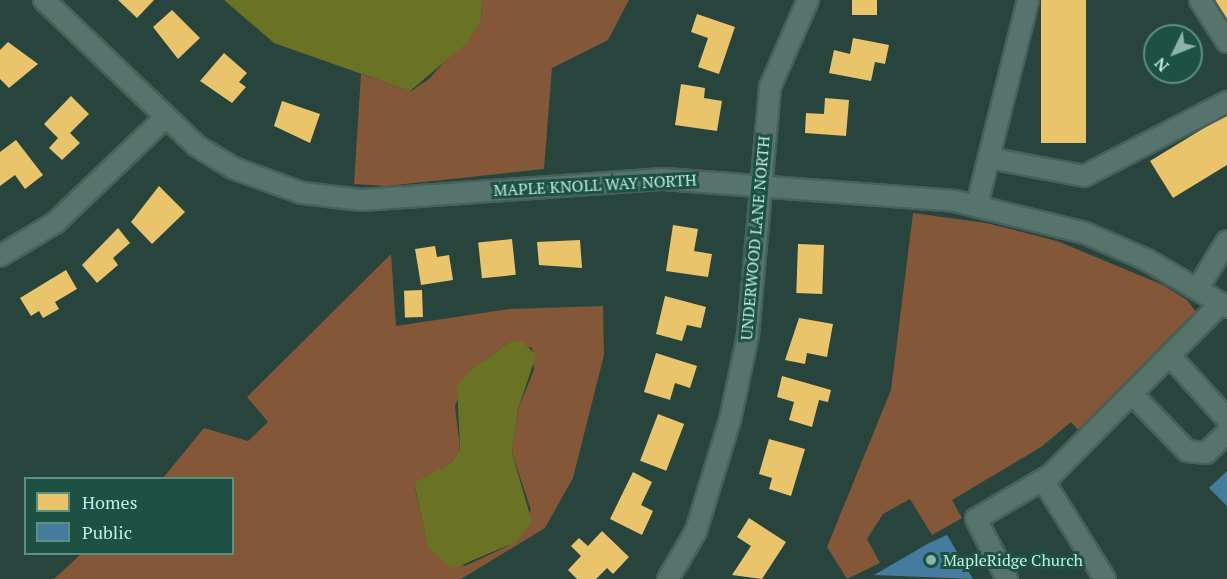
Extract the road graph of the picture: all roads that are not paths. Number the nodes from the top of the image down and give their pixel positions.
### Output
1 (44, 0) edge
2 (808, 0) edge
3 (1028, 0) edge
4 (1200, 0) edge
5 (1227, 42) edge
6 (1227, 102) edge
7 (165, 118) junction
8 (989, 158) junction
9 (759, 183) junction
10 (977, 205) junction
11 (1226, 244) edge
12 (0, 256) edge
13 (1198, 288) junction
14 (1224, 305) edge
15 (1171, 357) junction
16 (1133, 394) junction
17 (1227, 418) edge
18 (1227, 433) edge
19 (1043, 480) junction
20 (668, 579) edge
21 (1007, 579) edge
22 (1105, 579) edge

1 - 7 street, MAPLE KNOLL WAY NORTH
2 - 9 street, UNDERWOOD LANE NORTH
3 - 8 street
4 - 5 street
6 - 8 street
7 - 9 street, MAPLE KNOLL WAY NORTH
7 - 12 street
8 - 10 street
9 - 10 street, MAPLE KNOLL WAY NORTH
9 - 20 street, UNDERWOOD LANE NORTH
10 - 13 street, MAPLE KNOLL WAY NORTH
11 - 13 street
13 - 14 street, MAPLE KNOLL WAY NORTH
14 - 15 street
15 - 16 street
15 - 17 street
16 - 18 street
16 - 19 street
19 - 21 street
19 - 22 street

